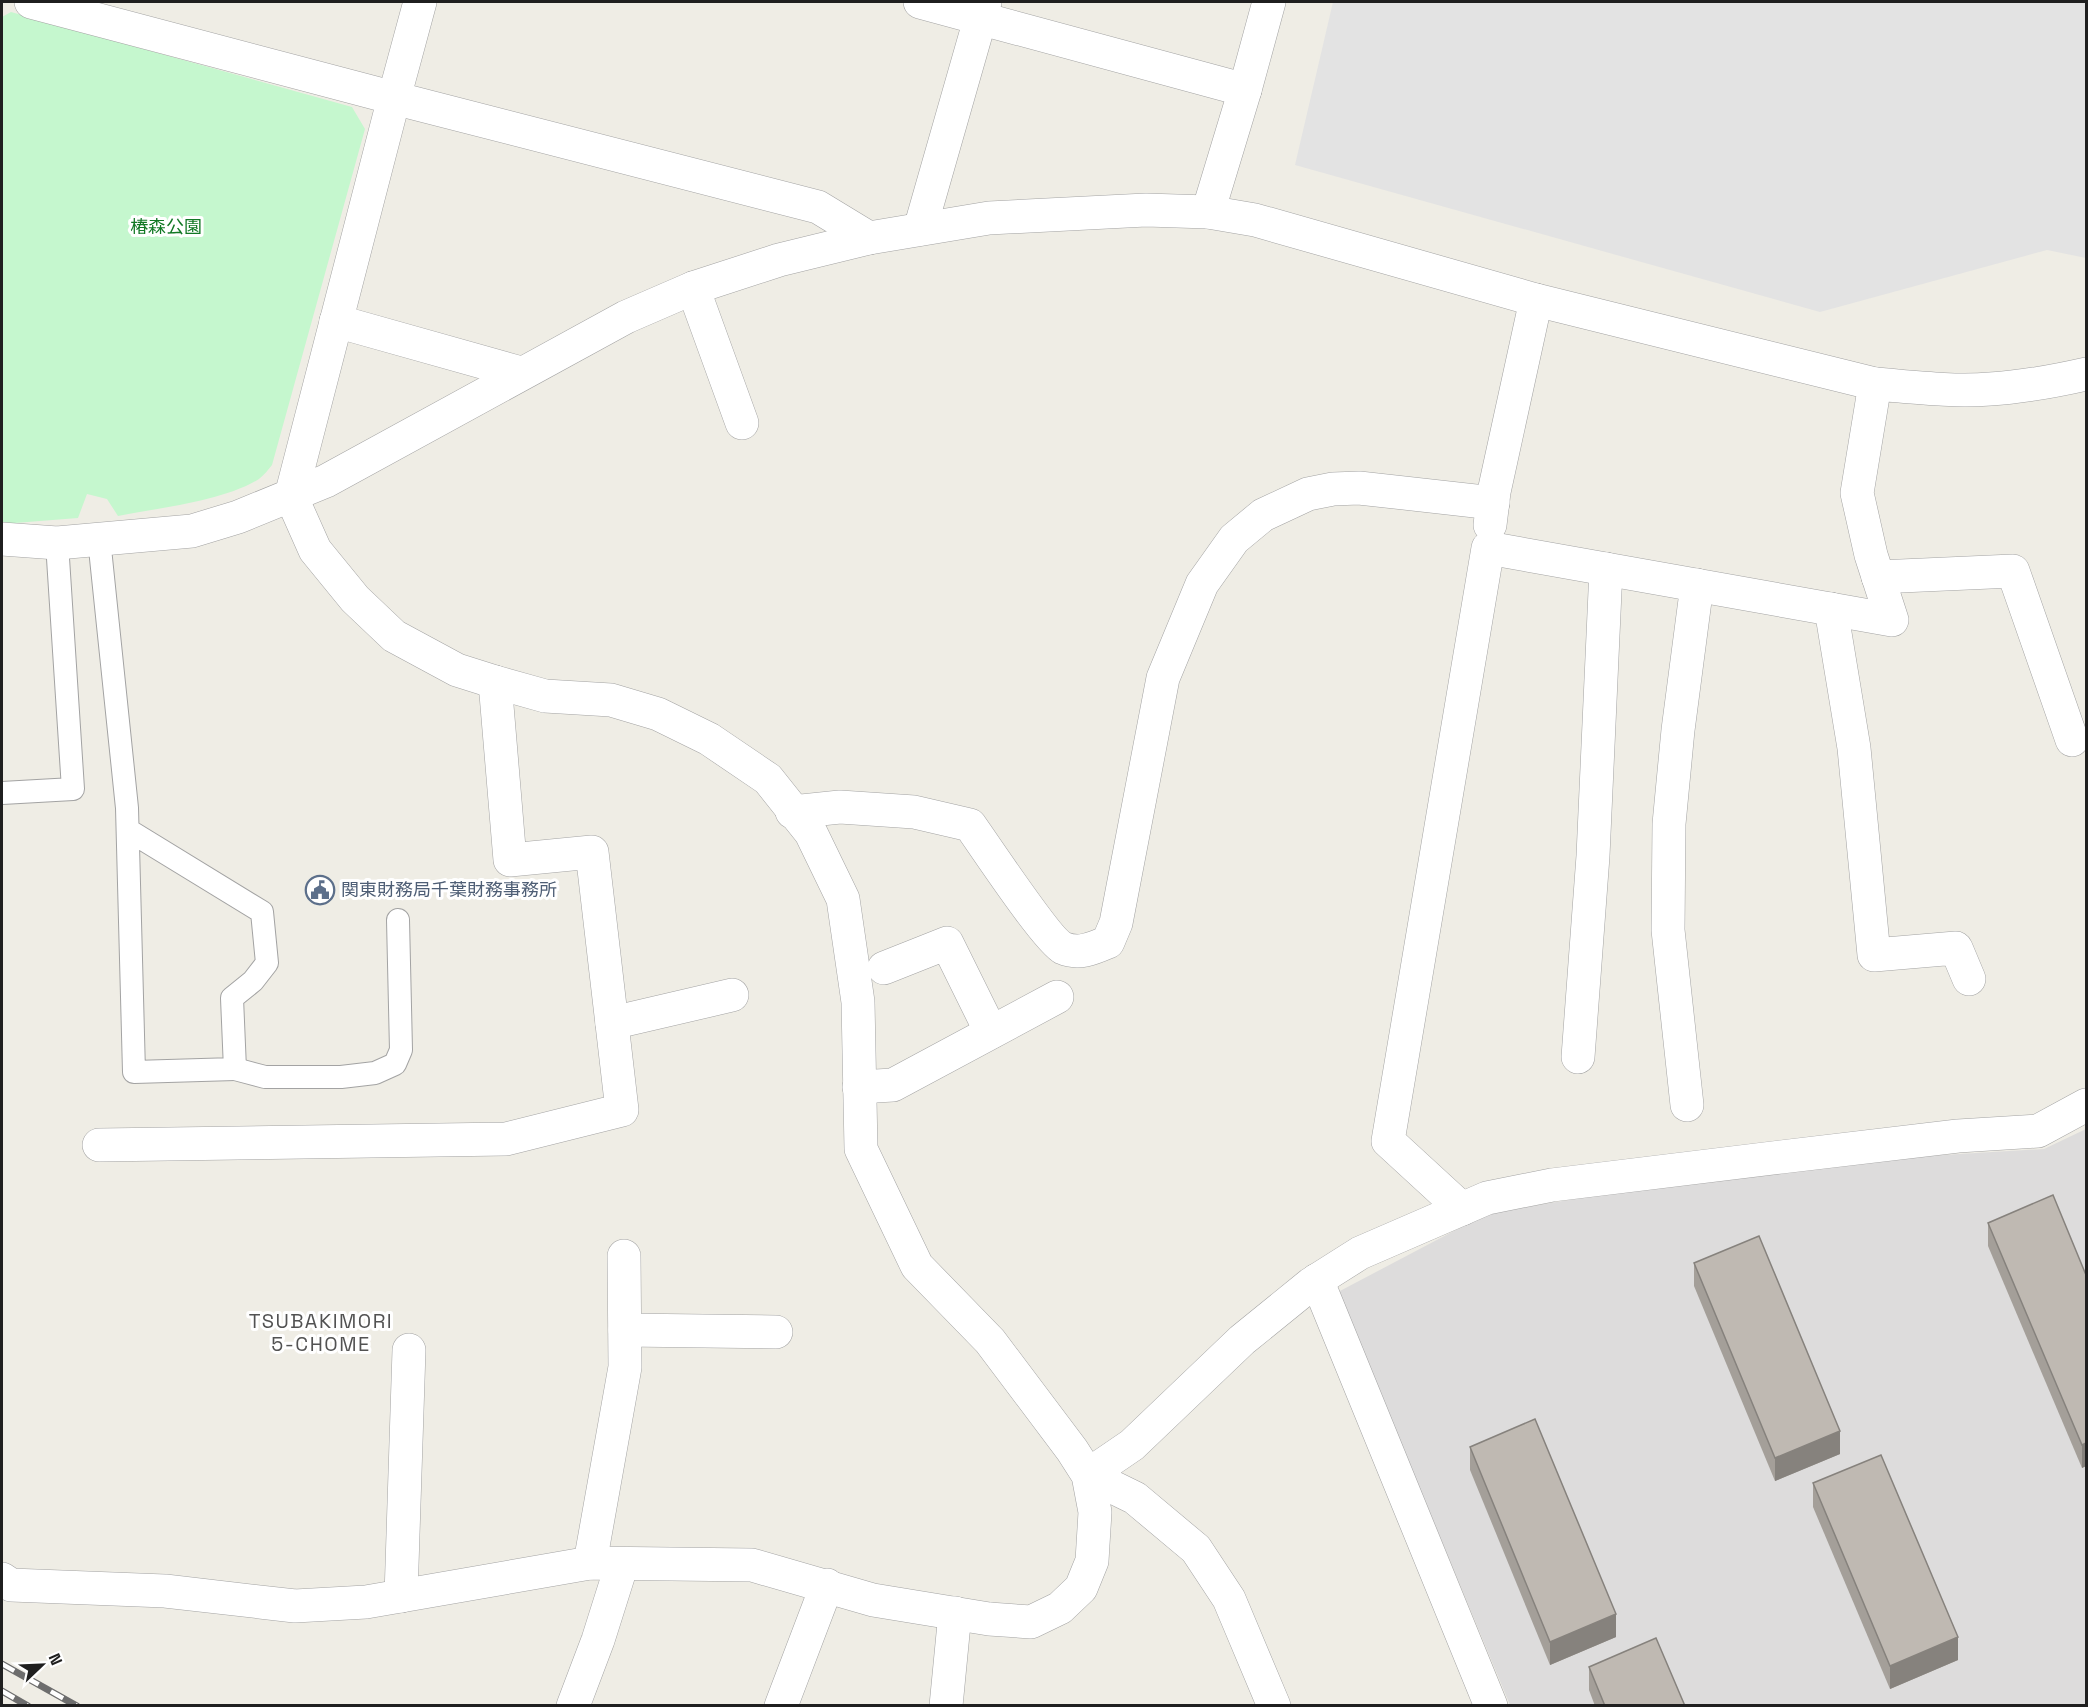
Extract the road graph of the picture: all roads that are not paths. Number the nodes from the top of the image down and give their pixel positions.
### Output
1 (31, 2) edge
2 (420, 2) edge
3 (920, 2) edge
4 (1269, 2) edge
5 (983, 10) edge
6 (1245, 90) junction
7 (394, 98) junction
8 (1208, 212) junction
9 (920, 229) junction
10 (869, 238) junction
11 (693, 288) junction
12 (1536, 300) junction
13 (336, 321) junction
14 (521, 373) junction
15 (2086, 374) edge
16 (1875, 384) junction
17 (742, 423) dead end
18 (291, 496) junction
19 (1492, 503) junction
20 (2, 539) edge
21 (99, 539) junction
22 (57, 543) junction
23 (1488, 548) junction
24 (1606, 569) junction
25 (1878, 577) junction
26 (1697, 585) junction
27 (1831, 609) junction
28 (495, 682) junction
29 (2072, 740) dead end
30 (2, 793) edge
31 (792, 812) junction
32 (128, 830) junction
33 (398, 920) dead end
34 (884, 968) dead end
35 (1969, 979) dead end
36 (732, 995) dead end
37 (1057, 997) dead end
38 (612, 1023) junction
39 (991, 1032) junction
40 (1578, 1057) dead end
41 (235, 1068) junction
42 (859, 1087) junction
43 (1687, 1105) dead end
44 (2086, 1105) edge
45 (99, 1145) dead end
46 (1462, 1209) junction
47 (624, 1256) dead end
48 (1317, 1280) junction
49 (625, 1330) junction
50 (776, 1332) dead end
51 (409, 1350) dead end
52 (1088, 1475) junction
53 (590, 1563) junction
54 (622, 1564) junction
55 (2, 1579) edge
56 (827, 1586) junction
57 (401, 1596) junction
58 (955, 1613) junction
59 (573, 1706) edge
60 (781, 1706) edge
61 (946, 1706) edge
62 (1274, 1706) edge
63 (1491, 1706) edge

1 - 7 street
2 - 7 street
3 - 5 street
4 - 6 street
5 - 6 street
5 - 9 street
6 - 8 street
7 - 10 street
7 - 13 street
8 - 9 street
8 - 12 street
9 - 10 street
10 - 11 street
11 - 14 street
11 - 17 street
12 - 16 street
12 - 19 street
13 - 14 street
13 - 18 street
14 - 18 street
15 - 16 street
16 - 25 street
18 - 21 street
18 - 28 street
19 - 23 street
19 - 31 street
20 - 22 street
21 - 22 street
21 - 32 lane
22 - 30 lane
23 - 24 street
23 - 46 street
24 - 26 street
24 - 40 street
25 - 27 street
25 - 29 street
26 - 27 street
26 - 43 street
27 - 35 street
28 - 31 street
28 - 38 street
31 - 42 street
32 - 41 lane
32 - 41 lane
33 - 41 lane
34 - 39 street
36 - 38 street
37 - 39 street
38 - 45 street
39 - 42 street
42 - 52 street
44 - 46 street
46 - 48 street
47 - 49 street
48 - 52 street
48 - 63 street
49 - 50 street
49 - 53 street
51 - 57 street
52 - 58 street
52 - 62 street
53 - 54 street
53 - 57 street
54 - 56 street
54 - 59 street
55 - 57 street
56 - 58 street
56 - 60 street
58 - 61 street

